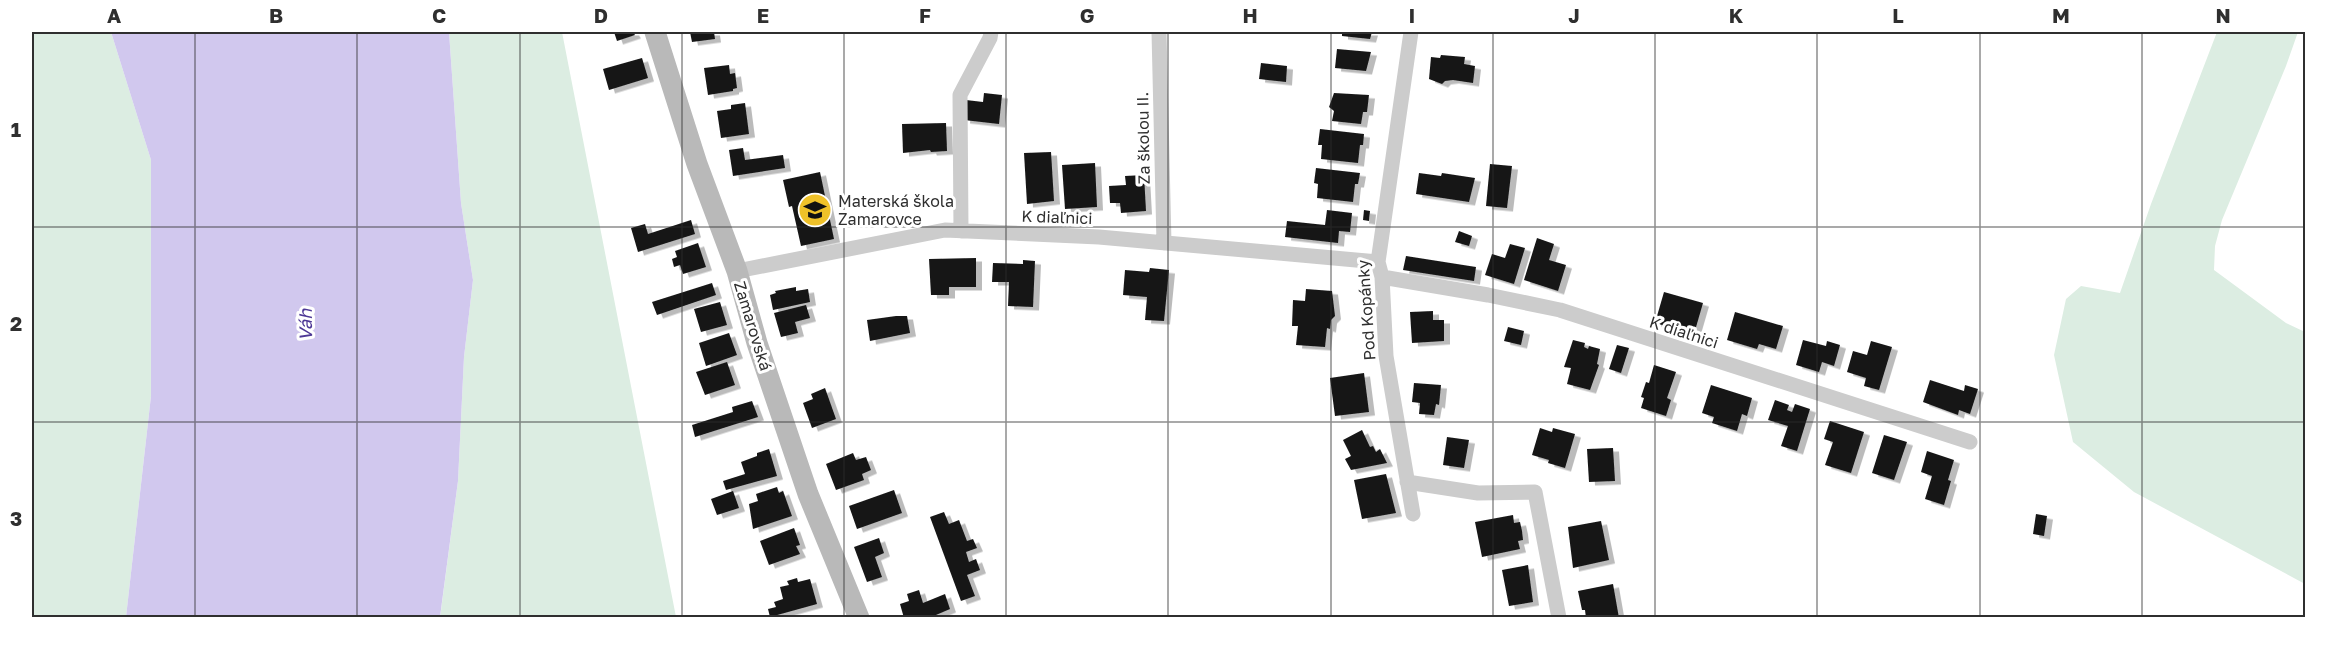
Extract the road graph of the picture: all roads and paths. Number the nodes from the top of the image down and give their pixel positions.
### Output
1 (655, 32) edge
2 (991, 32) edge
3 (1159, 32) edge
4 (1411, 32) edge
5 (961, 231) junction
6 (1164, 243) junction
7 (1380, 269) junction
8 (737, 271) junction
9 (1970, 442) dead end
10 (1407, 482) junction
11 (1413, 514) dead end
12 (859, 618) edge
13 (1560, 618) edge

1 - 8 main road, Zamarovská
2 - 5 street
3 - 6 street, Za školou II.
4 - 7 street, Pod Kopánky
5 - 6 street, K diaľnici
5 - 8 street, K diaľnici
6 - 7 street, K diaľnici
7 - 9 street, K diaľnici
7 - 10 street, Pod Kopánky
8 - 12 main road, Zamarovská
10 - 11 street, Pod Kopánky
10 - 13 street

